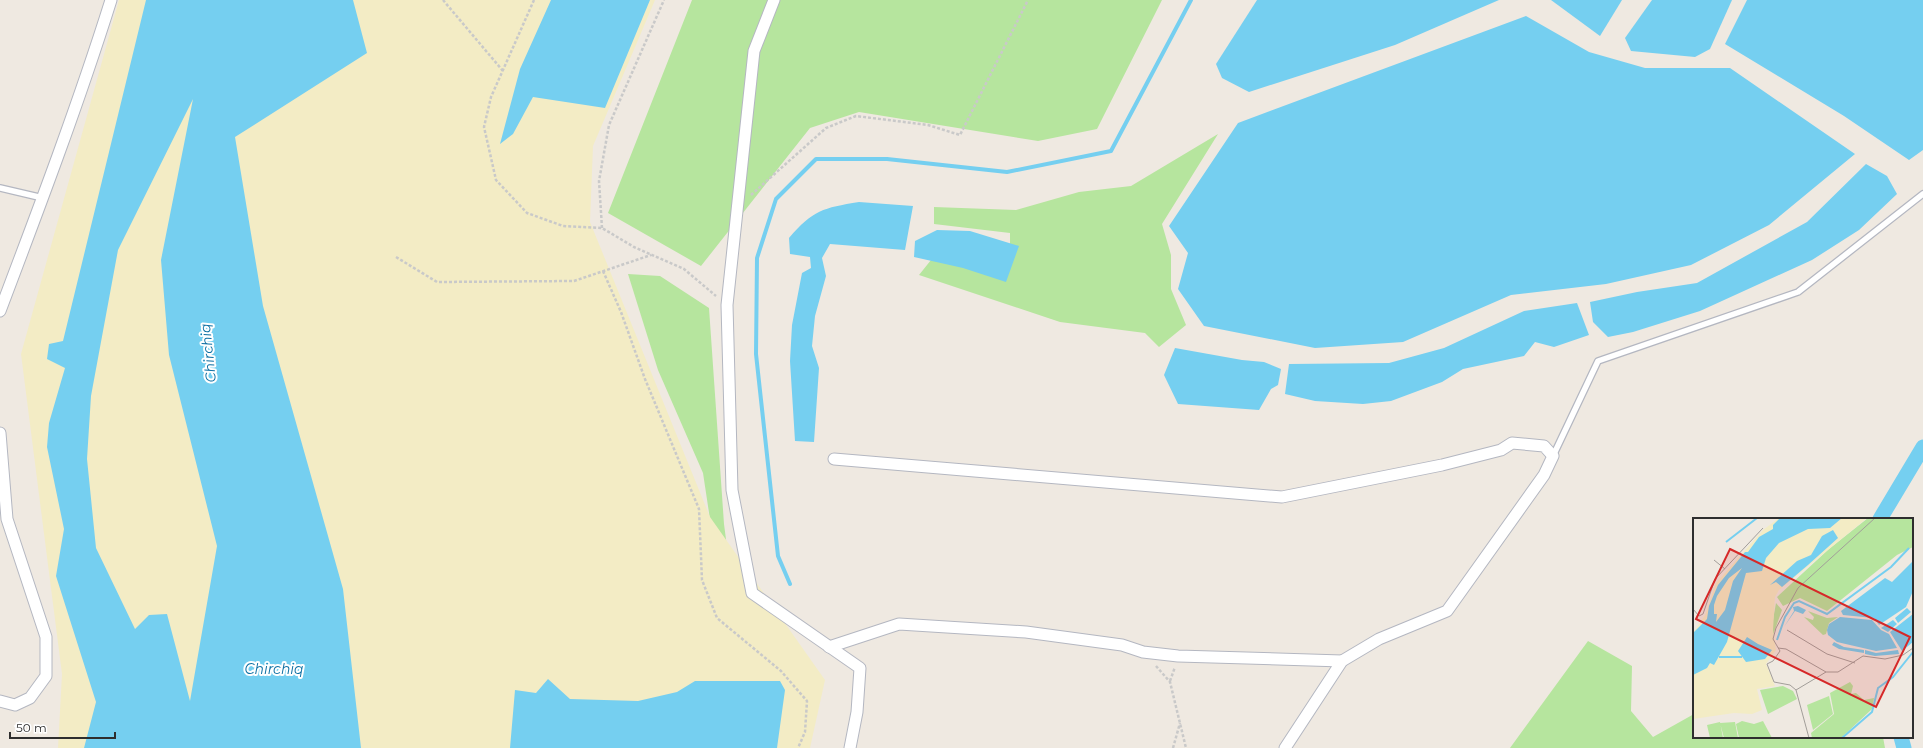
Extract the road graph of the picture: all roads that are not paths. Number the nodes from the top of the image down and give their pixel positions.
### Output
1 (111, 0) edge
2 (774, 0) edge
3 (0, 188) edge
4 (1923, 194) edge
5 (43, 198) junction
6 (0, 311) edge
7 (0, 432) edge
8 (1553, 456) junction
9 (834, 459) dead end
10 (829, 647) junction
11 (1342, 661) junction
12 (0, 701) edge
13 (850, 748) edge
14 (1285, 748) edge

1 - 5 street
2 - 10 street
3 - 5 lane
4 - 8 lane
5 - 6 street
7 - 12 street
8 - 9 street
8 - 11 street
10 - 11 street
10 - 13 street
11 - 14 street

